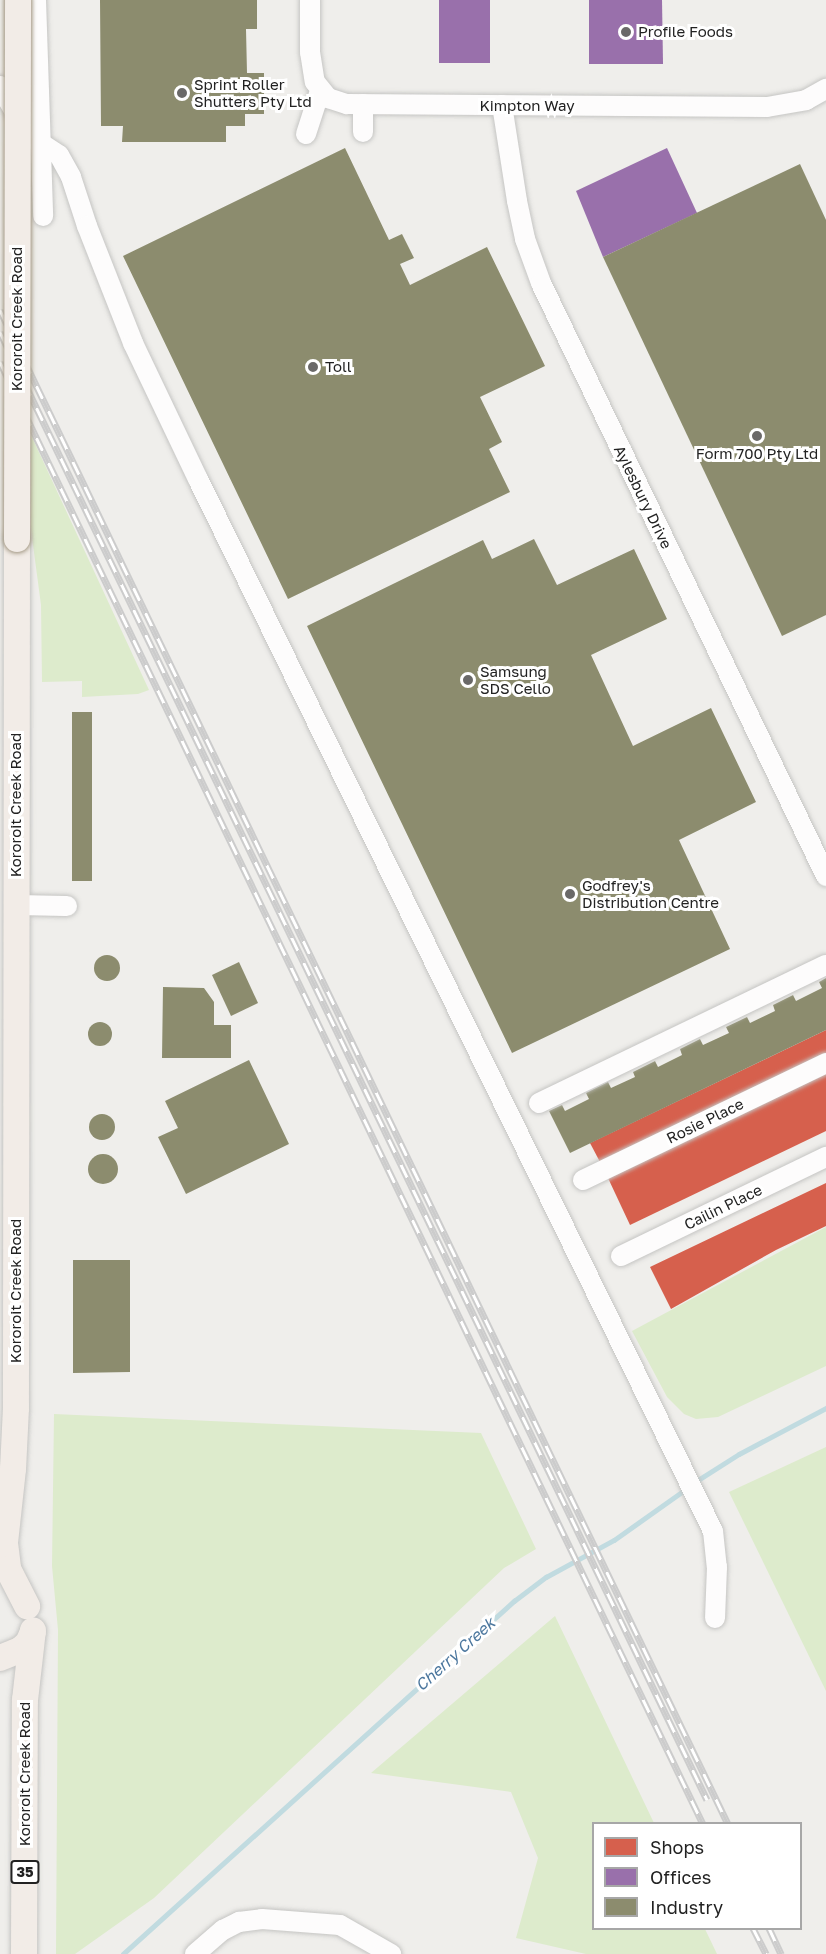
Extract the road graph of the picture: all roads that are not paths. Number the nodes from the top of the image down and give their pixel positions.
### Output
1 (18, 0) edge
2 (36, 0) edge
3 (310, 0) edge
4 (0, 86) edge
5 (826, 89) edge
6 (320, 91) junction
7 (363, 104) junction
8 (502, 105) junction
9 (363, 132) dead end
10 (306, 134) dead end
11 (42, 146) junction
12 (43, 216) dead end
13 (826, 876) edge
14 (16, 905) junction
15 (67, 906) dead end
16 (826, 965) edge
17 (826, 1063) edge
18 (539, 1102) dead end
19 (826, 1157) edge
20 (583, 1180) dead end
21 (621, 1256) dead end
22 (0, 1590) edge
23 (27, 1606) junction
24 (715, 1618) dead end
25 (33, 1630) junction
26 (0, 1658) edge
27 (24, 1954) edge
28 (195, 1954) edge
29 (391, 1954) edge

1 - 14 main road, Kororoit Creek Road / 35, bridge
2 - 11 street
3 - 6 street
4 - 11 street
5 - 8 street, Kimpton Way
6 - 7 street, Kimpton Way
6 - 10 street
7 - 8 street, Kimpton Way
7 - 9 street
8 - 13 street, Aylesbury Drive
11 - 12 street
11 - 24 street
14 - 15 street
14 - 23 main road, Kororoit Creek Road / 35
16 - 18 street
17 - 20 street, Rosie Place
19 - 21 street, Cailin Place
22 - 23 main road
23 - 25 main road, 35
25 - 26 main road
25 - 27 main road, Kororoit Creek Road / 35
28 - 29 street

